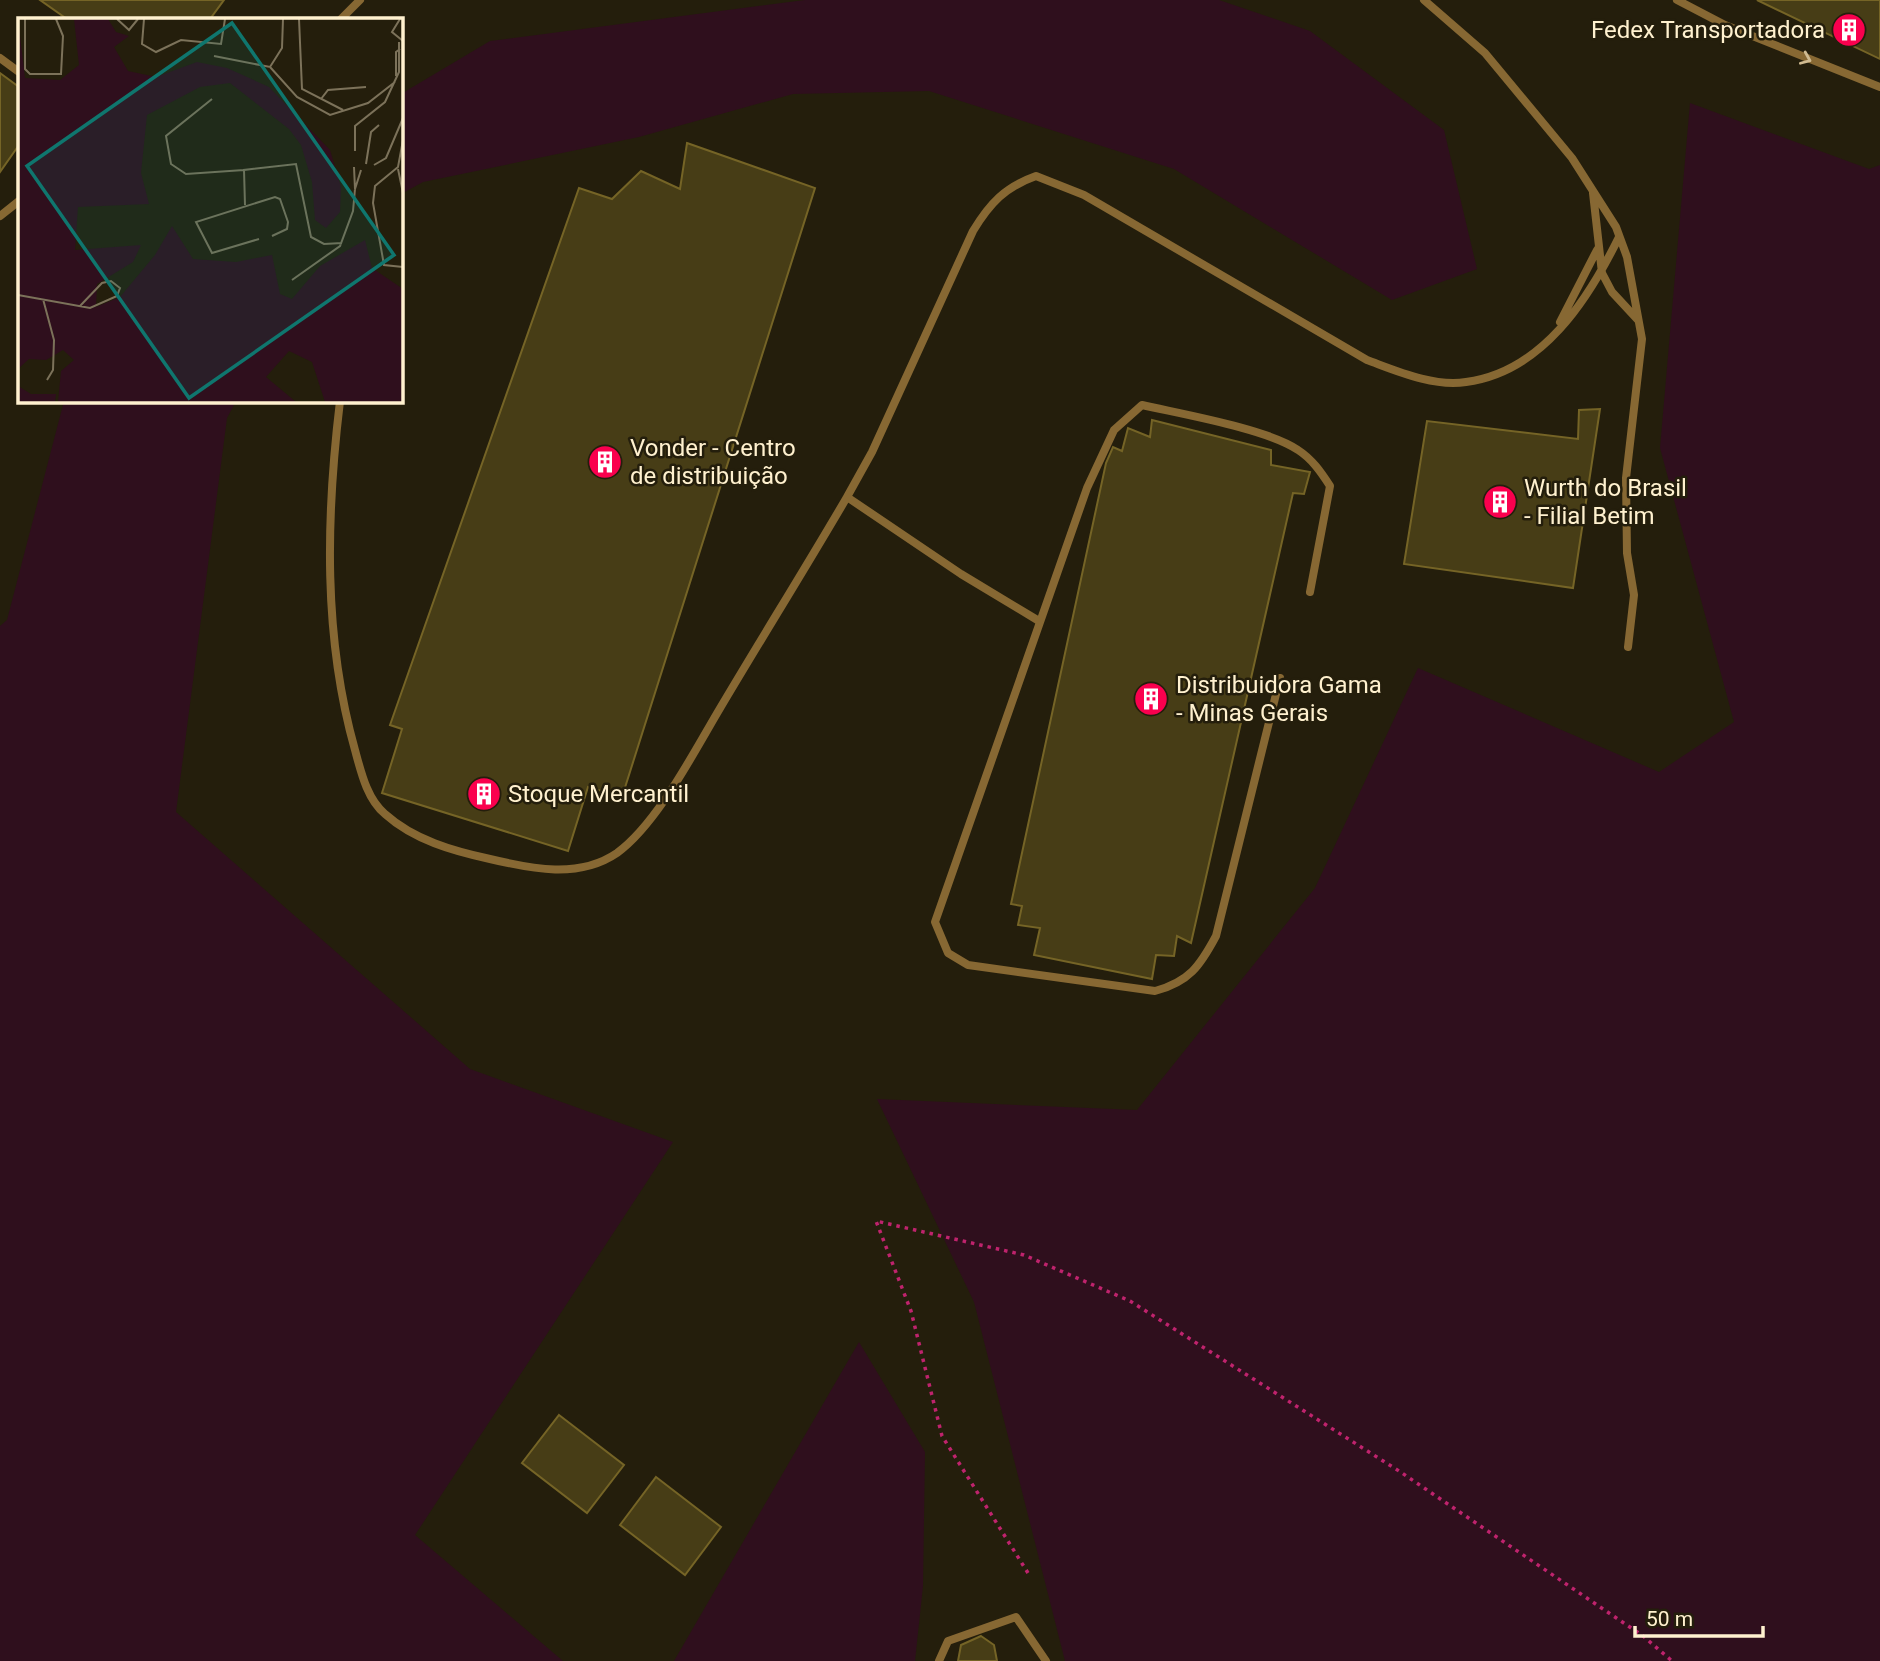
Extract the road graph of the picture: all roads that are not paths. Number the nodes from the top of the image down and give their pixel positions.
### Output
1 (360, 0) edge
2 (1424, 0) edge
3 (1677, 0) edge
4 (342, 18) edge
5 (0, 58) edge
6 (18, 71) edge
7 (1880, 87) edge
8 (1592, 187) junction
9 (18, 202) edge
10 (0, 216) edge
11 (1619, 237) junction
12 (1598, 247) junction
13 (1602, 273) junction
14 (1638, 320) junction
15 (1552, 339) junction
16 (340, 402) edge
17 (846, 497) junction
18 (1310, 592) dead end
19 (1039, 621) junction
20 (1628, 648) dead end
21 (1280, 678) dead end
22 (939, 1661) edge
23 (1046, 1661) edge

1 - 4 lane
2 - 8 lane
3 -> 7 lane
5 - 6 lane
8 - 11 lane
8 - 12 lane
9 - 10 lane
11 - 13 lane
11 - 14 lane
12 - 13 lane
12 - 15 lane
13 - 14 lane
13 - 15 lane
14 - 20 lane
15 - 17 lane
16 - 17 lane
17 - 19 lane
18 - 19 lane
19 - 21 lane
22 - 23 lane

